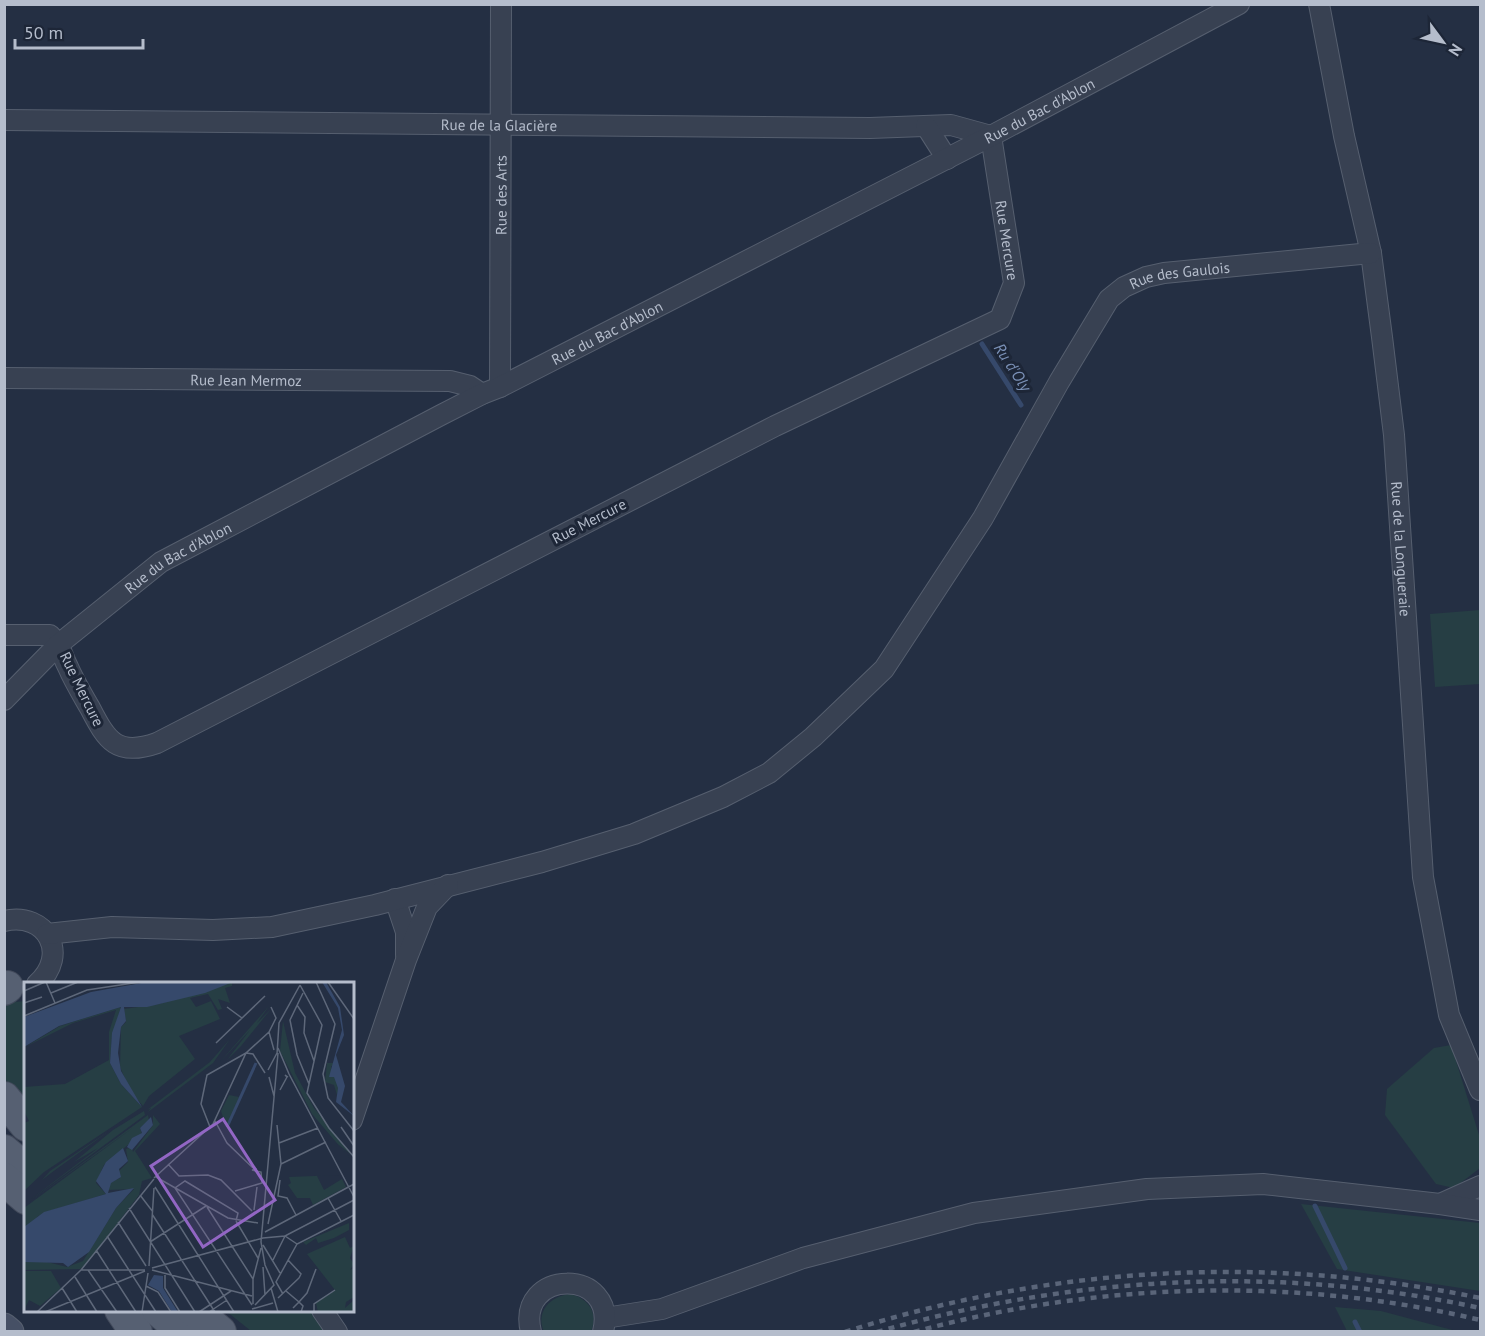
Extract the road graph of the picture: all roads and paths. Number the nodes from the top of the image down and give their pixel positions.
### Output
1 (501, 4) edge
2 (1239, 4) edge
3 (1319, 4) edge
4 (4, 120) edge
5 (501, 124) junction
6 (926, 126) junction
7 (991, 136) junction
8 (947, 159) junction
9 (1371, 253) junction
10 (4, 378) edge
11 (491, 390) junction
12 (4, 635) edge
13 (59, 644) junction
14 (4, 700) edge
15 (448, 885) junction
16 (394, 899) junction
17 (4, 921) edge
18 (47, 934) junction
19 (406, 960) junction
20 (27, 982) edge
21 (1480, 1090) edge
22 (4, 1098) edge
23 (354, 1114) edge
24 (24, 1123) edge
25 (4, 1151) edge
26 (24, 1168) edge
27 (4, 1179) edge
28 (1480, 1186) edge
29 (24, 1196) edge
30 (1440, 1204) junction
31 (1480, 1210) edge
32 (122, 1312) edge
33 (159, 1312) edge
34 (194, 1312) edge
35 (323, 1312) edge
36 (604, 1324) edge
37 (4, 1327) edge
38 (528, 1329) edge
39 (10, 1332) edge
40 (136, 1332) edge
41 (184, 1332) edge
42 (220, 1332) edge
43 (337, 1332) edge

1 - 5 street, Rue des Arts
2 - 7 street, Rue du Bac d'Ablon
3 - 9 street, Rue de la Longueraie
4 - 5 street, Rue de la Glacière
5 - 6 street, Rue de la Glacière
5 - 11 street, Rue des Arts
6 - 7 street, Rue de la Glacière
6 - 8 street
7 - 8 street, Rue du Bac d'Ablon
7 - 13 street, Rue Mercure
8 - 11 street, Rue du Bac d'Ablon
9 - 15 street, Rue des Gaulois
9 - 21 street, Rue de la Longueraie
10 - 11 street, Rue Jean Mermoz
11 - 13 street, Rue du Bac d'Ablon
12 - 13 street
13 - 14 street, Rue du Bac d'Ablon
15 - 16 street, Rue des Gaulois
15 - 19 street
16 - 18 street, Rue des Gaulois
16 - 19 street
17 - 18 street
18 - 20 street
19 - 23 street
22 - 24 main road
25 - 26 main road
27 - 29 main road
28 - 30 street
30 - 31 street
30 - 36 street
32 - 40 main road
33 - 41 main road
34 - 42 main road
35 - 43 street
36 - 38 street
37 - 39 main road

